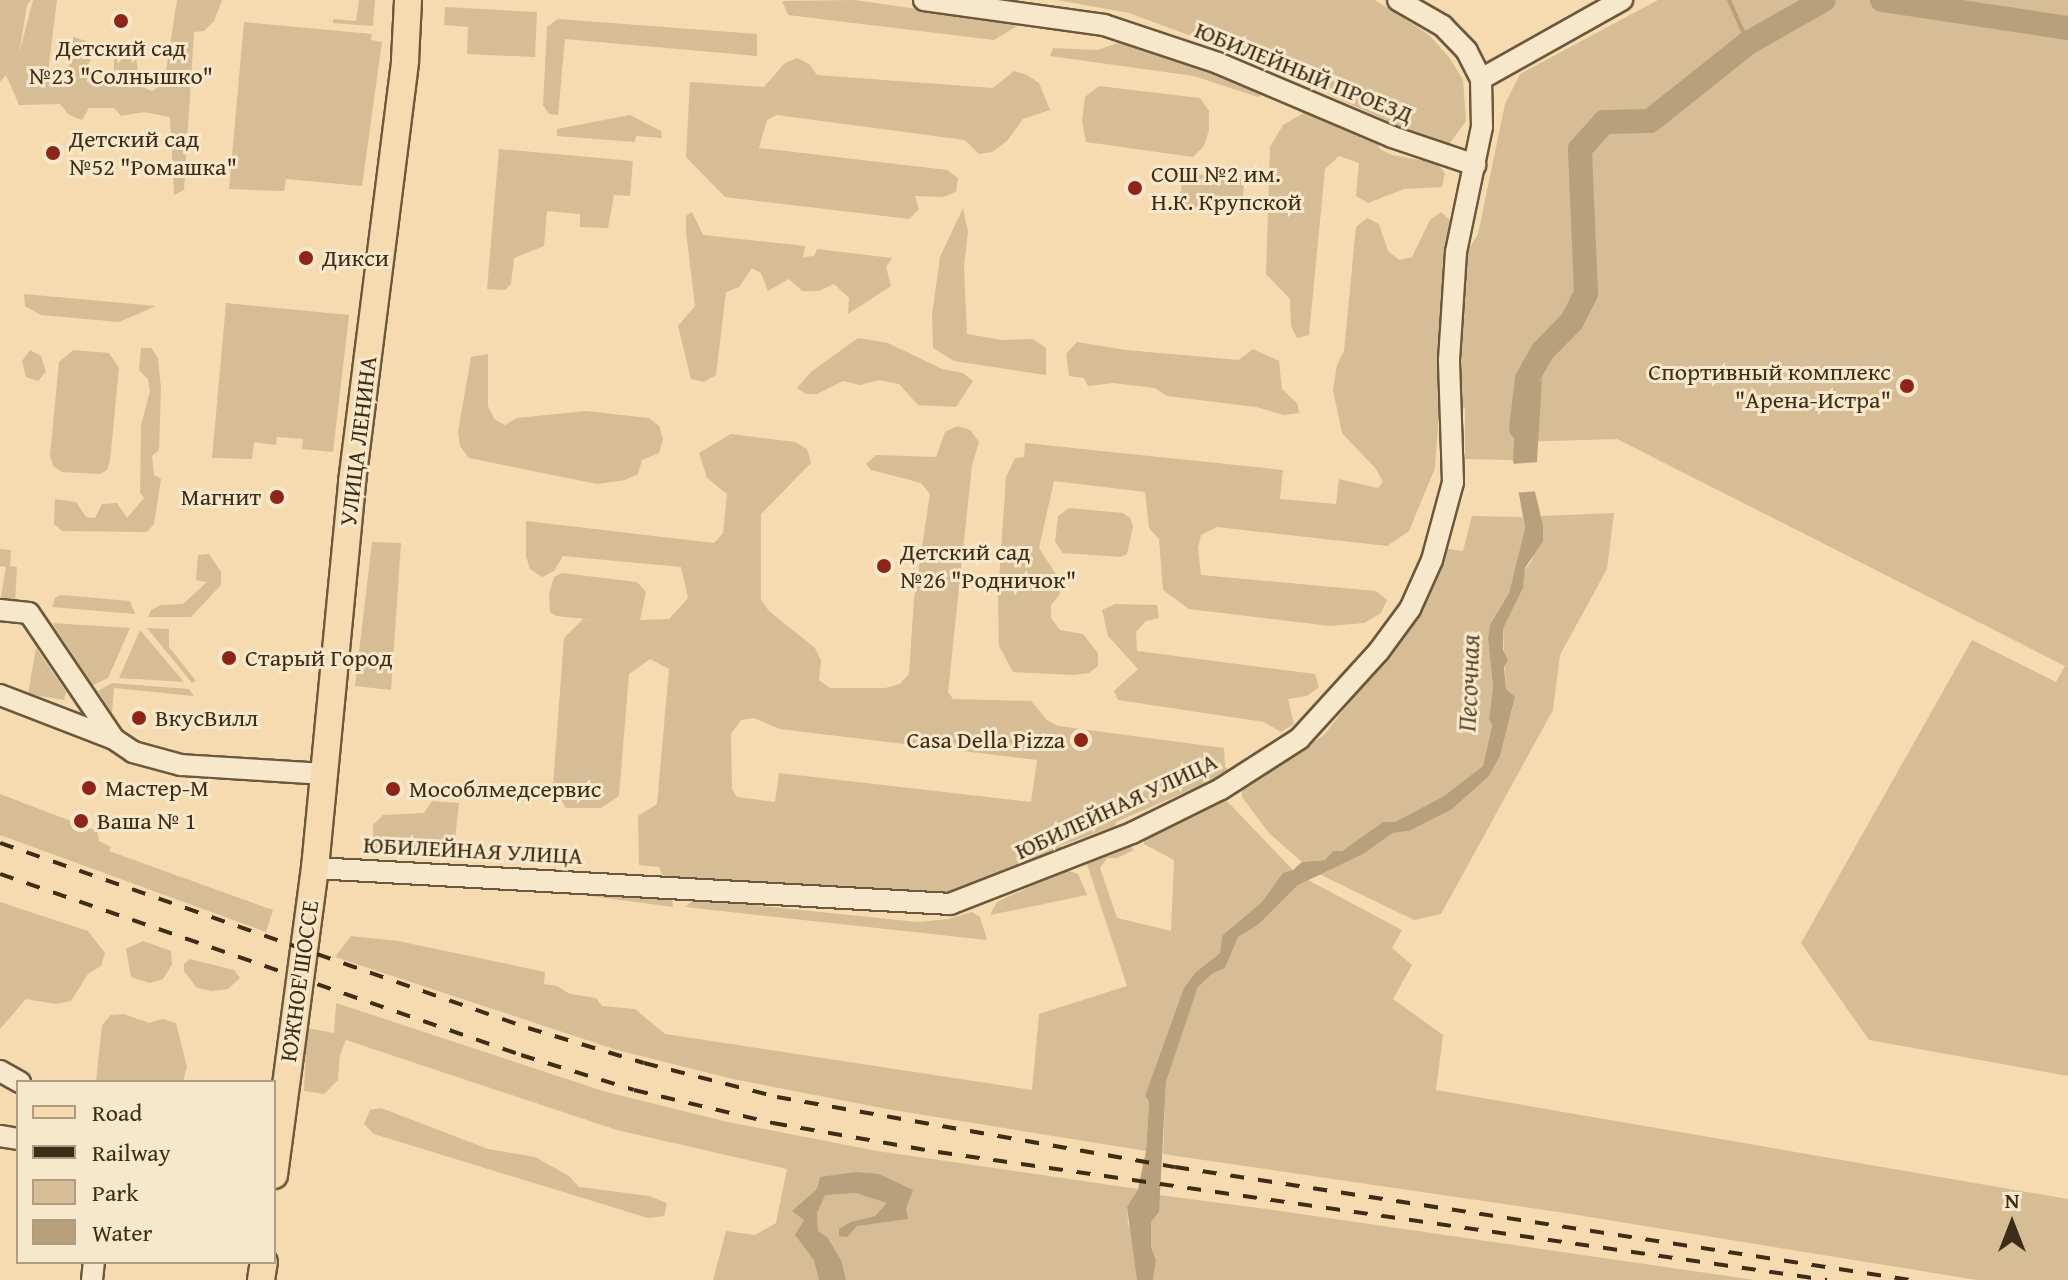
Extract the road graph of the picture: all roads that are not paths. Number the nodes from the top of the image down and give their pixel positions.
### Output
1 (408, 0) edge
2 (924, 0) edge
3 (1398, 0) edge
4 (1622, 0) edge
5 (1481, 79) junction
6 (1475, 165) junction
7 (0, 610) edge
8 (0, 695) edge
9 (114, 739) junction
10 (323, 774) junction
11 (314, 875) junction
12 (280, 1084) edge
13 (276, 1145) edge

1 - 10 main road, УЛИЦА ЛЕНИНА
2 - 6 street, ЮБИЛЕЙНЫЙ ПРОЕЗД
3 - 5 street
4 - 5 street
5 - 6 street, ЮБИЛЕЙНАЯ УЛИЦА
6 - 11 street, ЮБИЛЕЙНАЯ УЛИЦА
7 - 9 street
8 - 9 street
9 - 10 street
10 - 11 main road, УЛИЦА ЛЕНИНА
11 - 12 main road, ЮЖНОЕ ШОССЕ
12 - 13 main road, ЮЖНОЕ ШОССЕ

